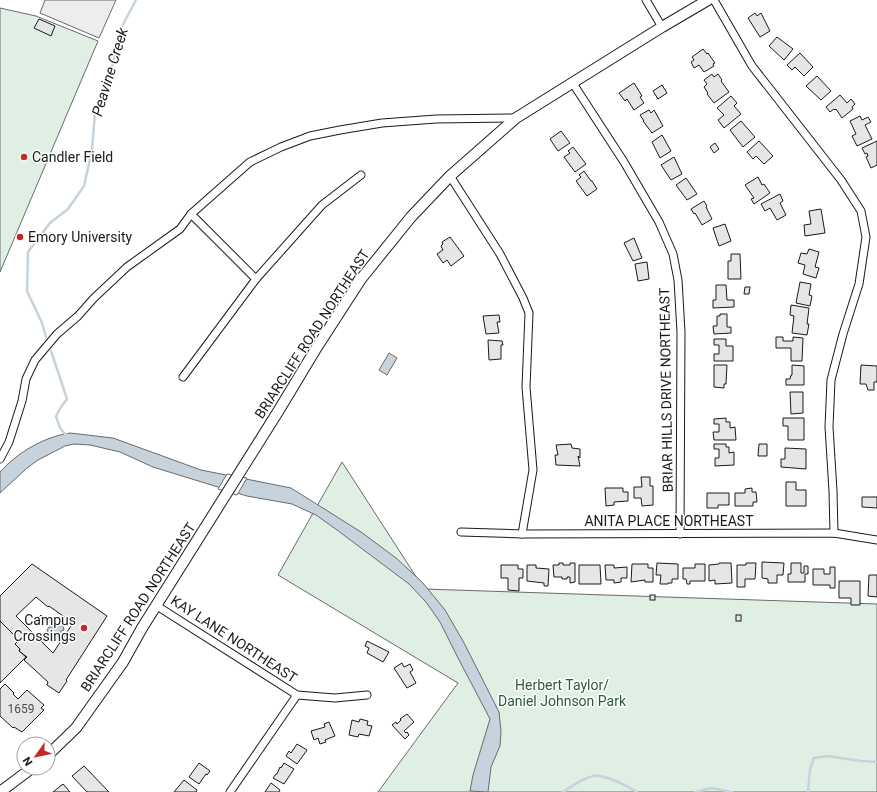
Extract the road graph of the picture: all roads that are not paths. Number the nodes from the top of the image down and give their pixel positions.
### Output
1 (646, 0) edge
2 (708, 0) edge
3 (714, 0) edge
4 (662, 27) junction
5 (572, 82) junction
6 (516, 118) junction
7 (361, 175) dead end
8 (450, 176) junction
9 (191, 214) junction
10 (256, 279) junction
11 (183, 377) dead end
12 (0, 459) edge
13 (461, 532) dead end
14 (834, 533) junction
15 (522, 534) junction
16 (680, 534) junction
17 (877, 540) edge
18 (157, 606) junction
19 (297, 695) junction
20 (367, 695) dead end
21 (56, 747) edge
22 (21, 776) edge
23 (0, 792) edge
24 (230, 792) edge

1 - 4 street
2 - 4 main road, BRIARCLIFF ROAD NORTHEAST
3 - 14 street
4 - 5 main road, BRIARCLIFF ROAD NORTHEAST
5 - 6 main road, BRIARCLIFF ROAD NORTHEAST
5 - 16 street, BRIAR HILLS DRIVE NORTHEAST
6 - 8 main road, BRIARCLIFF ROAD NORTHEAST
6 - 9 street
7 - 10 street
8 - 15 street
8 - 18 main road, BRIARCLIFF ROAD NORTHEAST
9 - 10 street
9 - 12 street
10 - 11 street
13 - 15 street, ANITA PLACE NORTHEAST
14 - 16 street, ANITA PLACE NORTHEAST
14 - 17 street, ANITA PLACE NORTHEAST
15 - 16 street, ANITA PLACE NORTHEAST
18 - 19 street, KAY LANE NORTHEAST
18 - 21 main road, BRIARCLIFF ROAD NORTHEAST
19 - 20 street, KAY LANE NORTHEAST
19 - 24 street
22 - 23 main road

